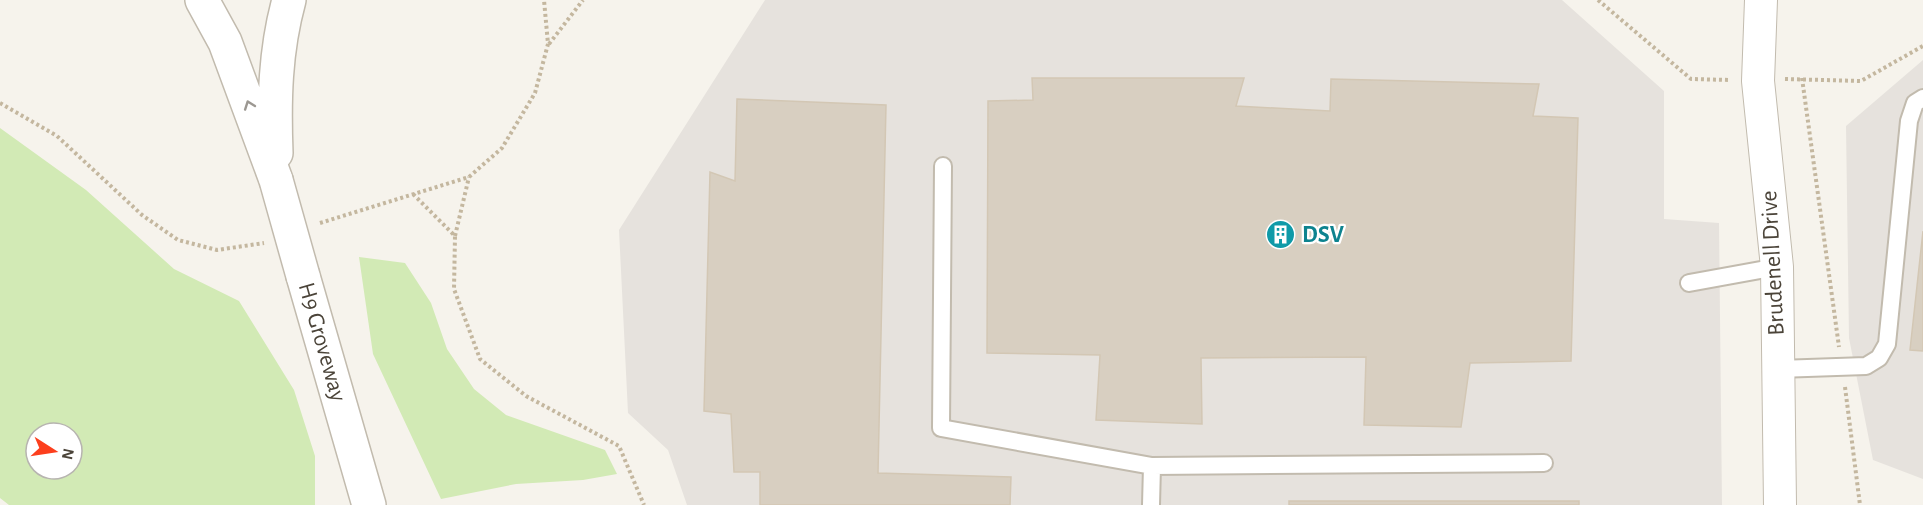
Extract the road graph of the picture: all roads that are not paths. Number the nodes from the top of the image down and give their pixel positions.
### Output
1 (202, 0) edge
2 (289, 0) edge
3 (1766, 7) edge
4 (1923, 98) edge
5 (943, 166) dead end
6 (276, 180) junction
7 (1777, 267) junction
8 (1689, 283) dead end
9 (1778, 369) junction
10 (1544, 463) dead end
11 (1152, 466) junction
12 (369, 505) edge
13 (1151, 505) edge
14 (1780, 505) edge

6 -> 1 street, H9 Groveway
2 - 6 street, H9 Groveway
3 - 7 street, Brudenell Drive
4 - 9 lane
5 - 11 lane
6 - 12 street, H9 Groveway, bridge
7 - 8 lane
7 - 9 street, Brudenell Drive
9 - 14 street, Brudenell Drive
10 - 11 lane
11 - 13 lane

